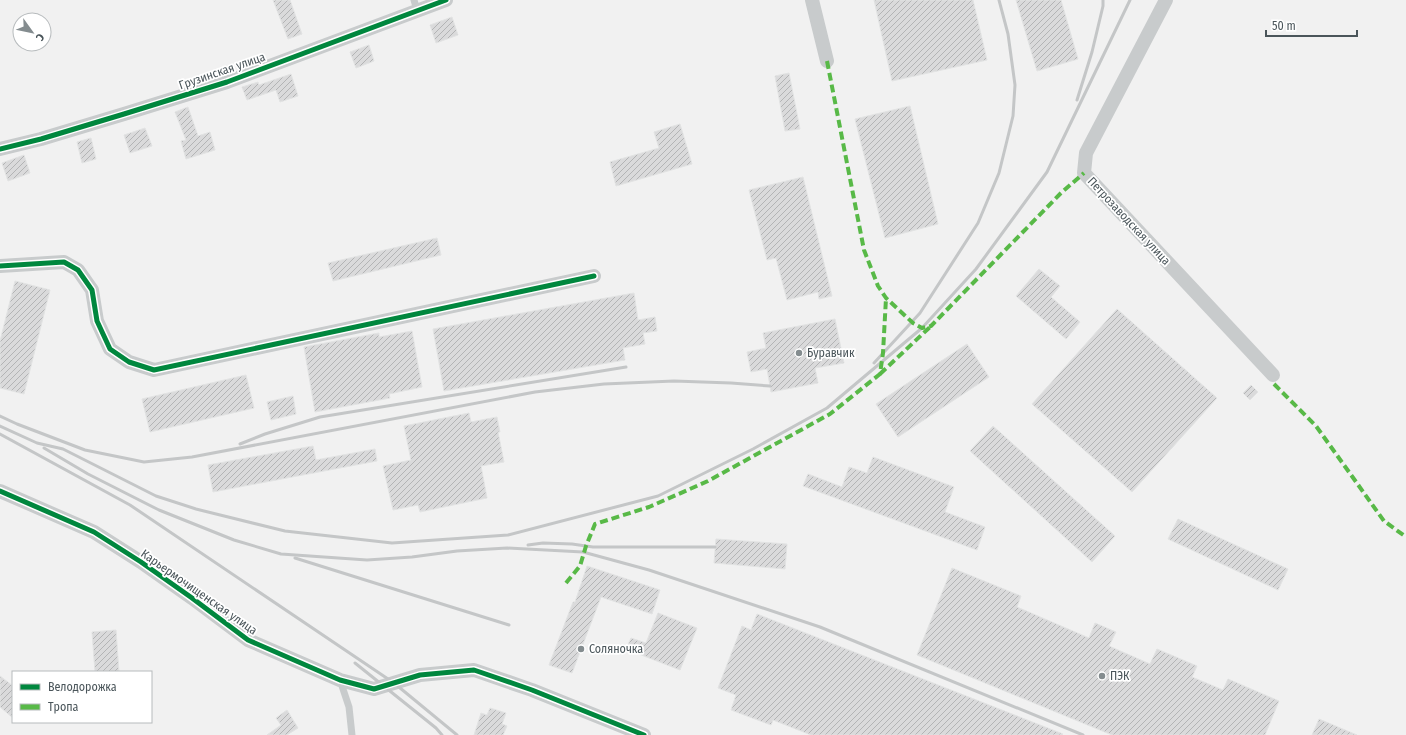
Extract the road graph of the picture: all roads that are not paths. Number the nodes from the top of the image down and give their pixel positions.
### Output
1 (446, 0) edge
2 (812, 0) edge
3 (1166, 0) edge
4 (415, 5) edge
5 (827, 61) dead end
6 (0, 149) edge
7 (0, 266) edge
8 (594, 276) dead end
9 (1273, 375) dead end
10 (0, 491) edge
11 (340, 680) junction
12 (352, 735) edge
13 (644, 735) edge

1 - 4 street, Грузинская улица
2 - 5 street
3 - 9 street, Петрозаводская улица
4 - 6 street, Грузинская улица
7 - 8 street
10 - 11 street, Карьермочищенская улица
11 - 12 lane
11 - 13 street, Карьермочищенская улица

